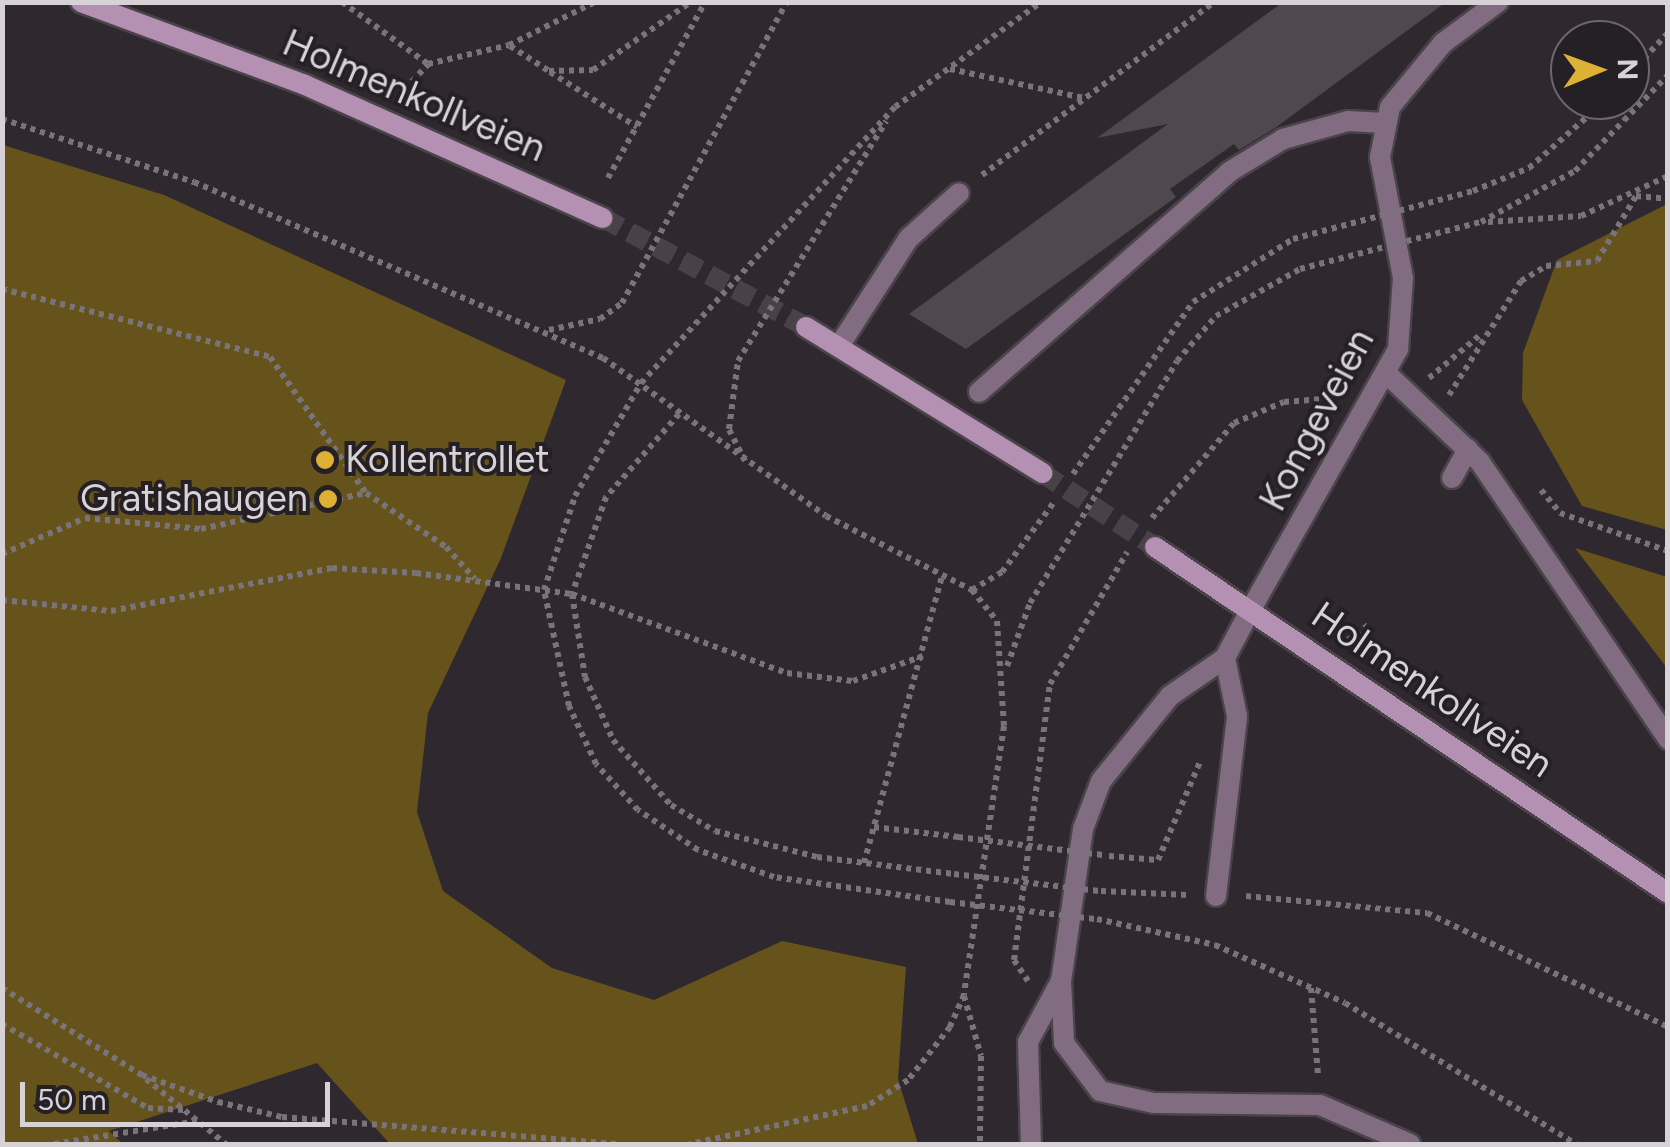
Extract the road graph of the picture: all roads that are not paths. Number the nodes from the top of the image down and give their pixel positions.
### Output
1 (82, 2) edge
2 (1498, 2) edge
3 (1385, 123) junction
4 (958, 193) road end
5 (604, 218) tunnel mouth
6 (806, 326) tunnel mouth
7 (839, 346) junction
8 (1387, 374) junction
9 (979, 392) dead end
10 (1468, 449) junction
11 (1042, 472) tunnel mouth
12 (1452, 478) dead end
13 (1156, 547) tunnel mouth
14 (1251, 609) junction
15 (1225, 658) junction
16 (1668, 739) edge
17 (1668, 893) edge
18 (1216, 896) road end
19 (1061, 981) junction
20 (1031, 1144) edge
21 (1409, 1144) edge

1 - 5 main road, Holmenkollveien
2 - 3 street, Kongeveien
3 - 8 street, Kongeveien
3 - 9 street
4 - 7 street
6 - 7 main road
7 - 11 main road
8 - 10 street
8 - 14 street, Kongeveien
10 - 12 street
10 - 16 street
13 - 14 main road, Holmenkollveien
14 - 15 street, Kongeveien
14 - 17 main road, Holmenkollveien
15 - 18 street
15 - 19 street
19 - 20 street
19 - 21 street

